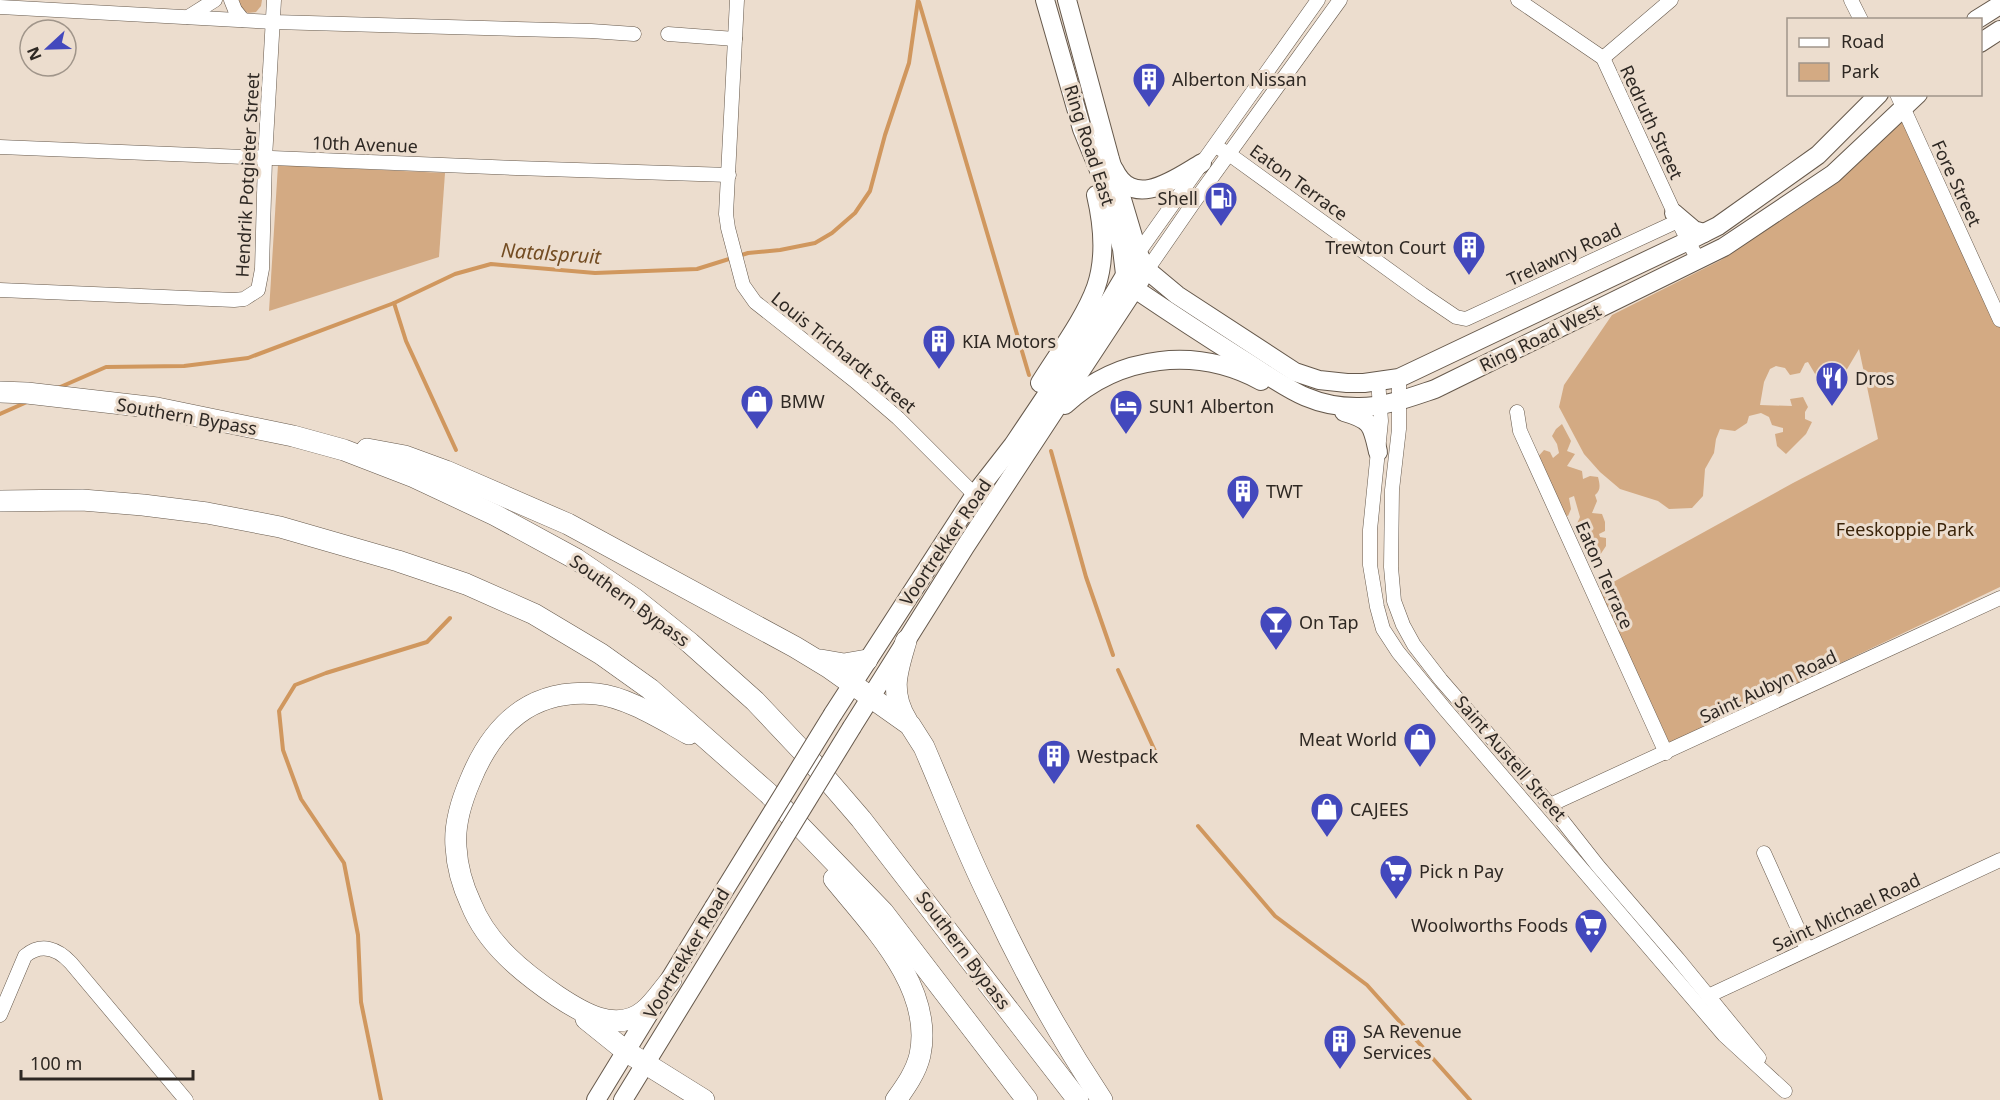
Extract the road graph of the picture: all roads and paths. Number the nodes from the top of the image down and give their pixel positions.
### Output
1 (215, 0) edge
2 (231, 0) edge
3 (274, 0) edge
4 (737, 0) edge
5 (1045, 0) edge
6 (1067, 0) edge
7 (1318, 0) edge
8 (1340, 0) edge
9 (1518, 0) edge
10 (1671, 0) edge
11 (1851, 0) edge
12 (2000, 5) edge
13 (0, 7) edge
14 (188, 17) junction
15 (1860, 18) edge
16 (1979, 18) edge
17 (243, 20) junction
18 (273, 22) junction
19 (1300, 26) junction
20 (2000, 30) edge
21 (634, 34) dead end
22 (668, 34) dead end
23 (1315, 35) junction
24 (735, 39) junction
25 (1982, 42) edge
26 (1603, 58) junction
27 (1877, 96) edge
28 (1900, 101) edge
29 (1082, 129) junction
30 (1215, 146) junction
31 (0, 147) edge
32 (1229, 154) junction
33 (265, 158) junction
34 (1110, 159) junction
35 (1202, 163) junction
36 (729, 175) junction
37 (1676, 217) junction
38 (1696, 237) junction
39 (1138, 253) junction
40 (1698, 260) junction
41 (1147, 270) junction
42 (1130, 281) junction
43 (0, 290) edge
44 (1466, 319) joint
45 (2000, 320) edge
46 (1399, 378) junction
47 (1378, 380) junction
48 (1289, 390) junction
49 (0, 392) edge
50 (1399, 401) junction
51 (1321, 403) junction
52 (1380, 405) junction
53 (1517, 412) dead end
54 (1055, 413) junction
55 (293, 436) junction
56 (1378, 452) junction
57 (976, 493) junction
58 (0, 501) edge
59 (2000, 598) edge
60 (906, 641) junction
61 (812, 658) junction
62 (867, 660) junction
63 (852, 683) junction
64 (871, 697) junction
65 (910, 725) junction
66 (717, 747) junction
67 (1666, 753) junction
68 (768, 793) junction
69 (1550, 805) junction
70 (1764, 853) dead end
71 (2000, 860) edge
72 (1807, 949) junction
73 (671, 980) junction
74 (1708, 996) junction
75 (563, 1000) junction
76 (0, 1016) edge
77 (627, 1052) junction
78 (646, 1064) junction
79 (1789, 1096) edge
80 (186, 1100) edge
81 (596, 1100) edge
82 (623, 1100) edge
83 (704, 1100) edge
84 (896, 1100) edge
85 (1027, 1100) edge
86 (1078, 1100) edge
87 (1102, 1100) edge

1 - 14 street
2 - 17 street
3 - 18 street, Hendrik Potgieter Street
4 - 24 street, Louis Trichardt Street
5 - 29 main road, Ring Road East
6 - 34 main road, Ring Road East
7 - 19 street, Voortrekker Road
8 - 23 street, Voortrekker Road
9 - 26 street, Redruth Street
10 - 26 street
11 - 15 street
12 - 16 main road
13 - 14 street
14 - 17 street
17 - 18 street
18 - 21 street
18 - 33 street, Hendrik Potgieter Street
19 - 23 street
19 - 30 street, Voortrekker Road
20 - 25 main road
22 - 24 street
23 - 32 street, Voortrekker Road
24 - 36 street, Louis Trichardt Street
26 - 37 street, Redruth Street
27 - 38 main road, Ring Road West
28 - 40 main road, Ring Road West
28 - 45 street, Fore Street
29 - 42 main road, Ring Road East
29 - 57 main road
30 - 32 street, Eaton Terrace
30 - 35 street, Voortrekker Road
31 - 33 street, 10th Avenue
32 - 41 street, Voortrekker Road
32 - 44 street, Eaton Terrace
33 - 36 street, 10th Avenue
33 - 43 street, Hendrik Potgieter Street
34 - 35 main road
34 - 39 main road, Ring Road East
35 - 39 street, Voortrekker Road
36 - 57 street, Louis Trichardt Street
37 - 38 main road
37 - 44 street, Trelawny Road
38 - 40 street
38 - 46 main road, Ring Road West
39 - 41 main road, Ring Road East
39 - 42 main road, Voortrekker Road
40 - 50 main road, Ring Road West
41 - 42 main road, Voortrekker Road
41 - 47 main road, Ring Road West
42 - 48 main road, Ring Road West
42 - 54 main road, Voortrekker Road
42 - 57 main road, Voortrekker Road
46 - 47 main road, Ring Road West
46 - 50 street, Saint Austell Street
47 - 52 street, Saint Austell Street
48 - 51 main road, Ring Road West
48 - 54 main road
49 - 55 highway, Southern Bypass
50 - 52 main road, Ring Road West
50 - 69 street, Saint Austell Street
51 - 52 main road, Ring Road West
51 - 56 main road
52 - 56 street, Saint Austell Street
53 - 67 street, Eaton Terrace
54 - 60 main road, Voortrekker Road
55 - 61 highway
55 - 86 highway, Southern Bypass
56 - 79 street, Saint Austell Street
57 - 62 main road, Voortrekker Road
58 - 66 highway
59 - 67 street, Saint Aubyn Road
60 - 64 main road, Voortrekker Road
60 - 65 highway
61 - 62 highway
61 - 63 highway
62 - 63 main road, Voortrekker Road
63 - 64 highway
63 - 73 main road, Voortrekker Road, bridge
64 - 65 highway
64 - 78 main road, Voortrekker Road, bridge
65 - 87 highway
66 - 68 highway
66 - 75 highway
67 - 69 street, Saint Aubyn Road
68 - 84 highway
68 - 85 highway
69 - 74 street, Saint Austell Street
70 - 72 street
71 - 72 street, Saint Michael Road
72 - 74 street, Saint Michael Road
73 - 75 highway
73 - 77 main road, Voortrekker Road
74 - 79 street, Saint Austell Street
75 - 77 highway
76 - 80 street
77 - 78 highway
77 - 81 main road, Voortrekker Road
78 - 82 main road, Voortrekker Road
78 - 83 highway

